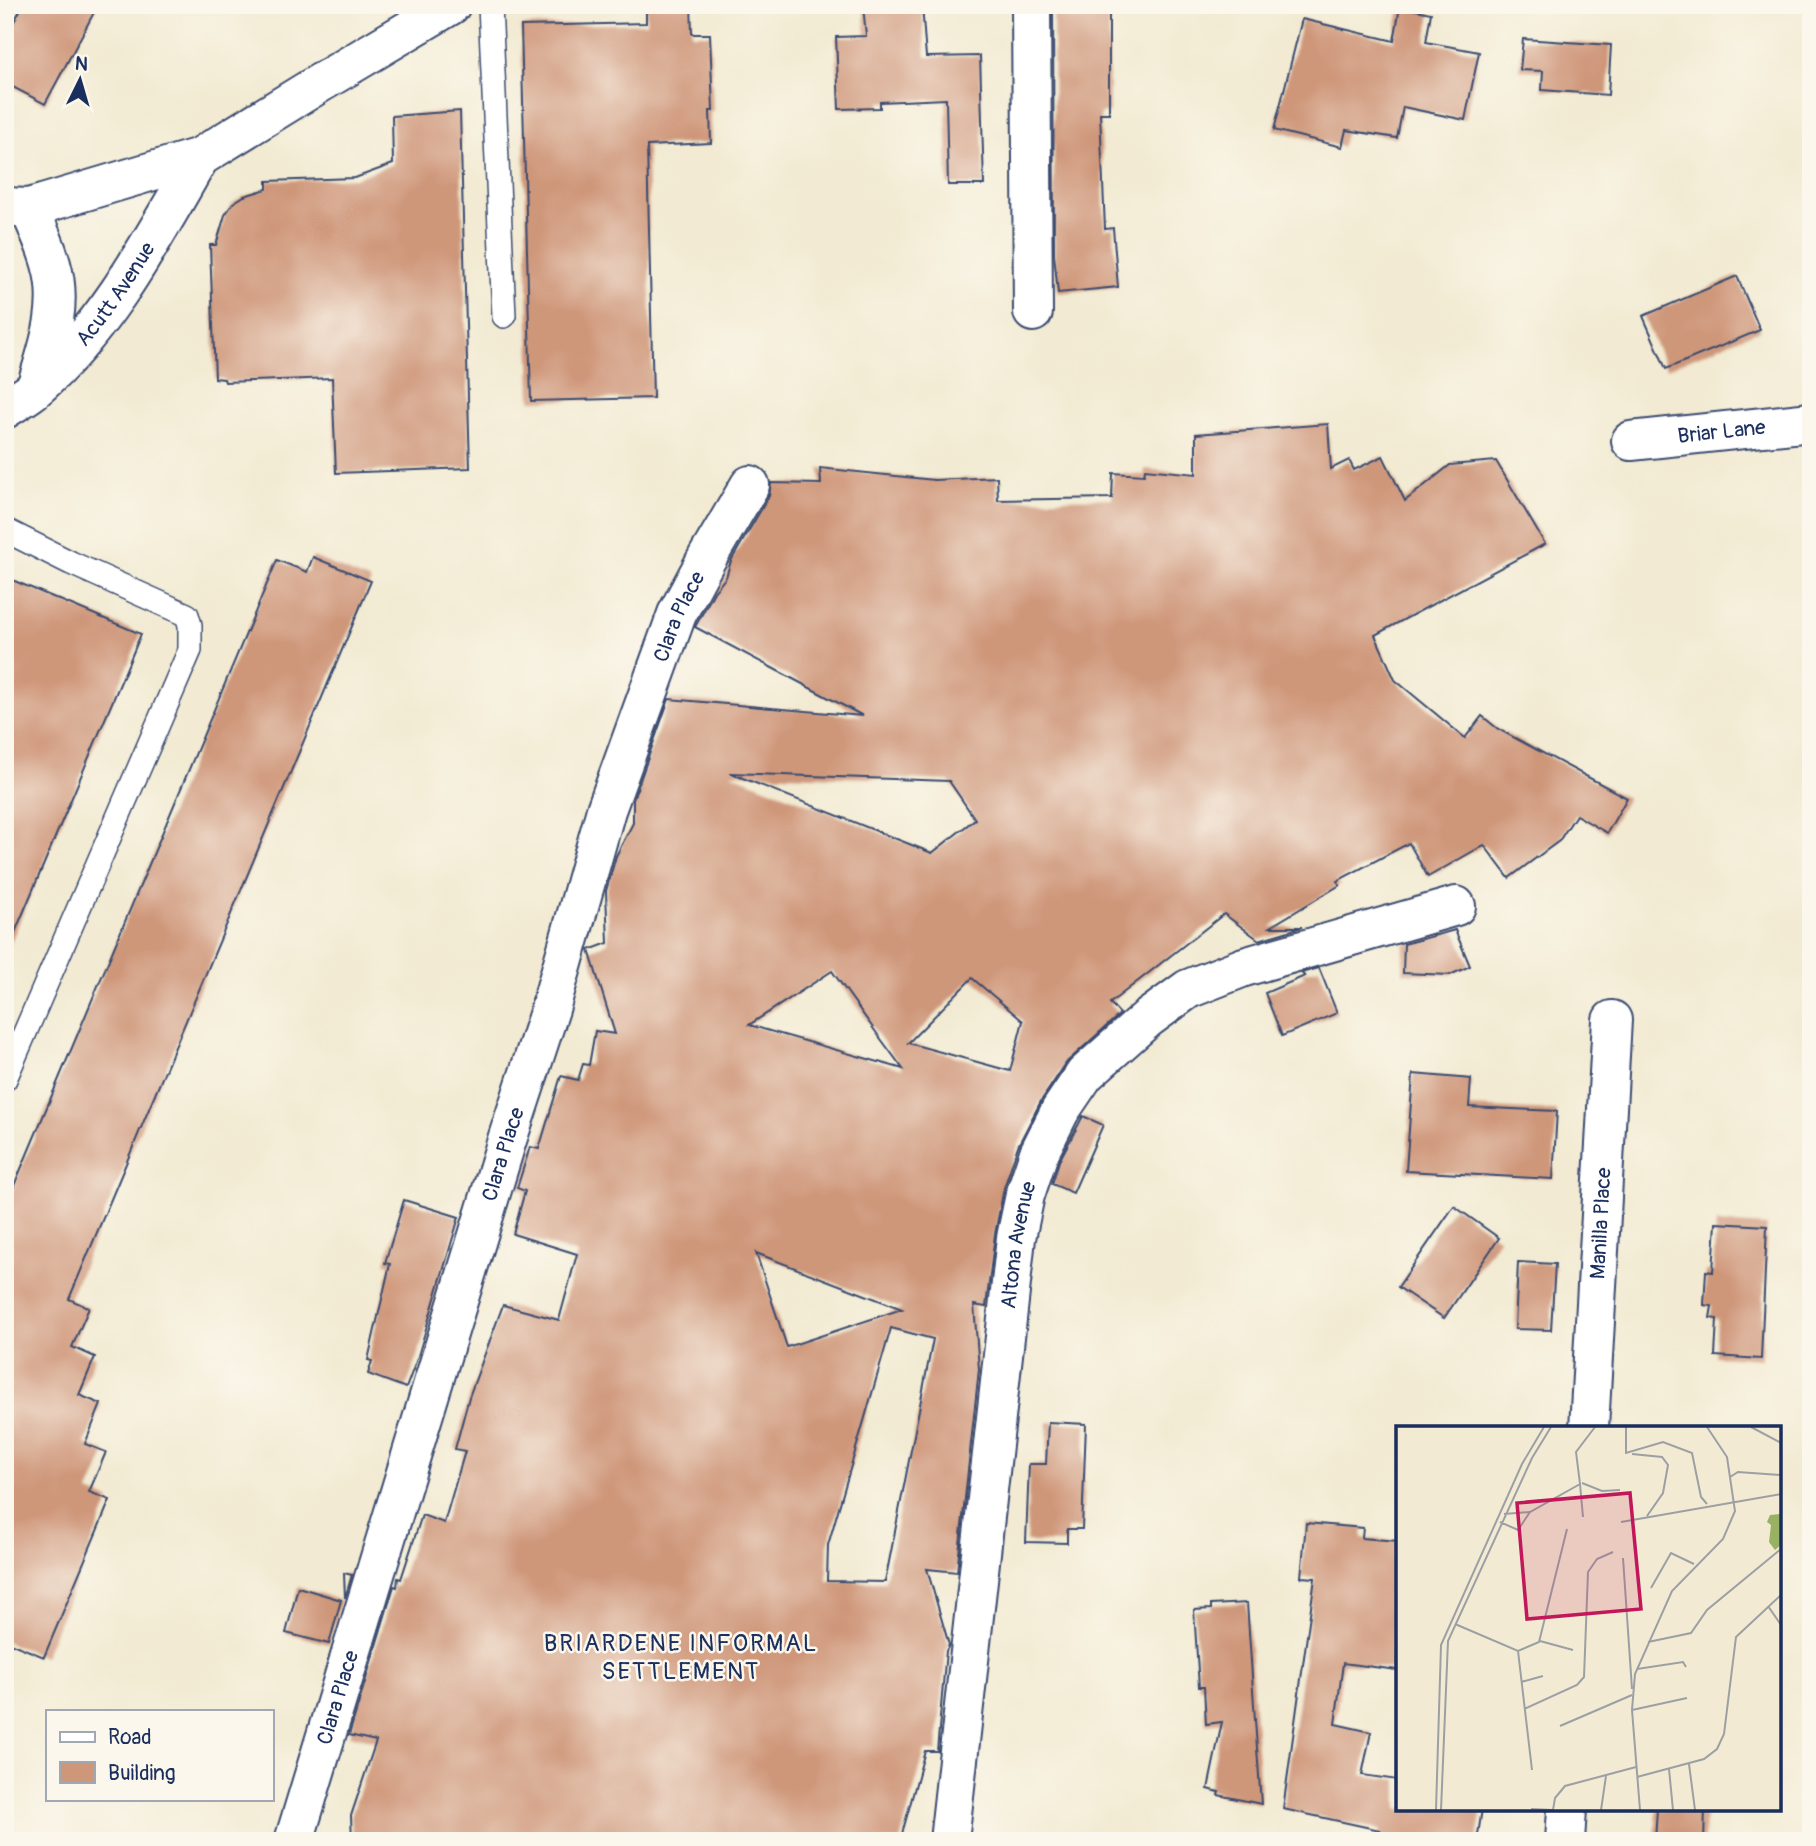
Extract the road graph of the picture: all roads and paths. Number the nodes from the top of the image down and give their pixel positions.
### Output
1 (451, 5) edge
2 (490, 5) edge
3 (1031, 5) edge
4 (200, 157) junction
5 (17, 207) edge
6 (1033, 312) dead end
7 (504, 316) dead end
8 (20, 399) edge
9 (1811, 422) edge
10 (1631, 441) dead end
11 (750, 485) dead end
12 (5, 530) edge
13 (1456, 906) dead end
14 (1612, 1020) dead end
15 (5, 1079) edge
16 (1589, 1426) edge
17 (1567, 1811) edge
18 (294, 1841) edge
19 (949, 1841) edge
20 (1565, 1841) edge

1 - 4 street, Acutt Avenue
2 - 7 lane
3 - 6 street
4 - 5 street, Acutt Avenue
4 - 8 street, Acutt Avenue
5 - 8 street
9 - 10 street, Briar Lane
11 - 18 street, Clara Place
12 - 15 lane
13 - 19 street, Altona Avenue
14 - 16 street, Manilla Place
17 - 20 street

